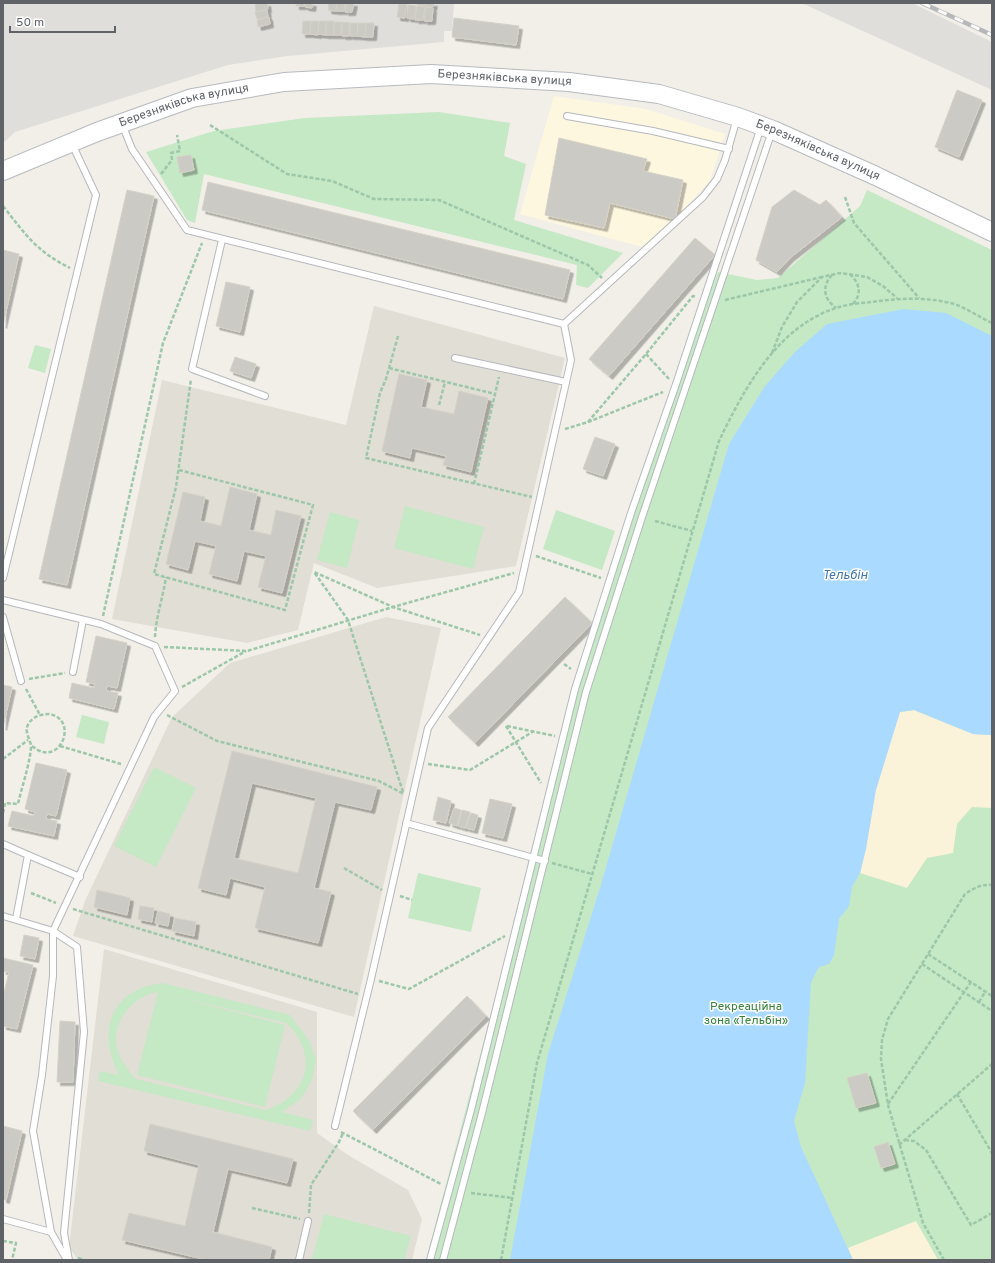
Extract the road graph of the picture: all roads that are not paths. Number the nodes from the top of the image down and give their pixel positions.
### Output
1 (567, 116) dead end
2 (738, 116) junction
3 (122, 123) junction
4 (767, 128) junction
5 (71, 143) junction
6 (729, 149) junction
7 (3, 171) edge
8 (992, 232) edge
9 (222, 240) junction
10 (564, 324) junction
11 (455, 358) dead end
12 (566, 382) junction
13 (265, 396) dead end
14 (3, 578) edge
15 (3, 600) edge
16 (3, 617) edge
17 (83, 620) junction
18 (73, 672) road end
19 (21, 681) road end
20 (406, 823) junction
21 (3, 844) edge
22 (28, 855) junction
23 (534, 858) junction
24 (545, 861) junction
25 (80, 877) junction
26 (3, 916) edge
27 (16, 919) junction
28 (53, 931) junction
29 (335, 1126) road end
30 (3, 1219) edge
31 (308, 1221) road end
32 (51, 1232) junction
33 (68, 1260) edge
34 (299, 1260) edge
35 (430, 1260) edge
36 (443, 1260) edge

1 - 6 lane
2 - 3 street, Березняківська вулиця
2 - 4 street, Березняківська вулиця
2 - 6 lane
3 - 5 street, Березняківська вулиця
3 - 9 lane
4 - 8 street, Березняківська вулиця
4 - 23 lane
4 - 24 lane
5 - 7 street, Березняківська вулиця
5 - 14 lane
6 - 10 lane
9 - 10 lane
9 - 13 lane
10 - 12 lane
11 - 12 lane
12 - 20 lane
15 - 17 lane
16 - 19 lane
17 - 18 lane
17 - 25 lane
20 - 23 lane
20 - 29 lane
21 - 22 lane
22 - 25 lane
22 - 27 lane
23 - 24 lane
23 - 35 lane
24 - 36 lane
25 - 28 lane
26 - 27 lane
27 - 28 lane
28 - 32 lane
28 - 33 lane
30 - 32 lane
31 - 34 lane
32 - 33 lane

